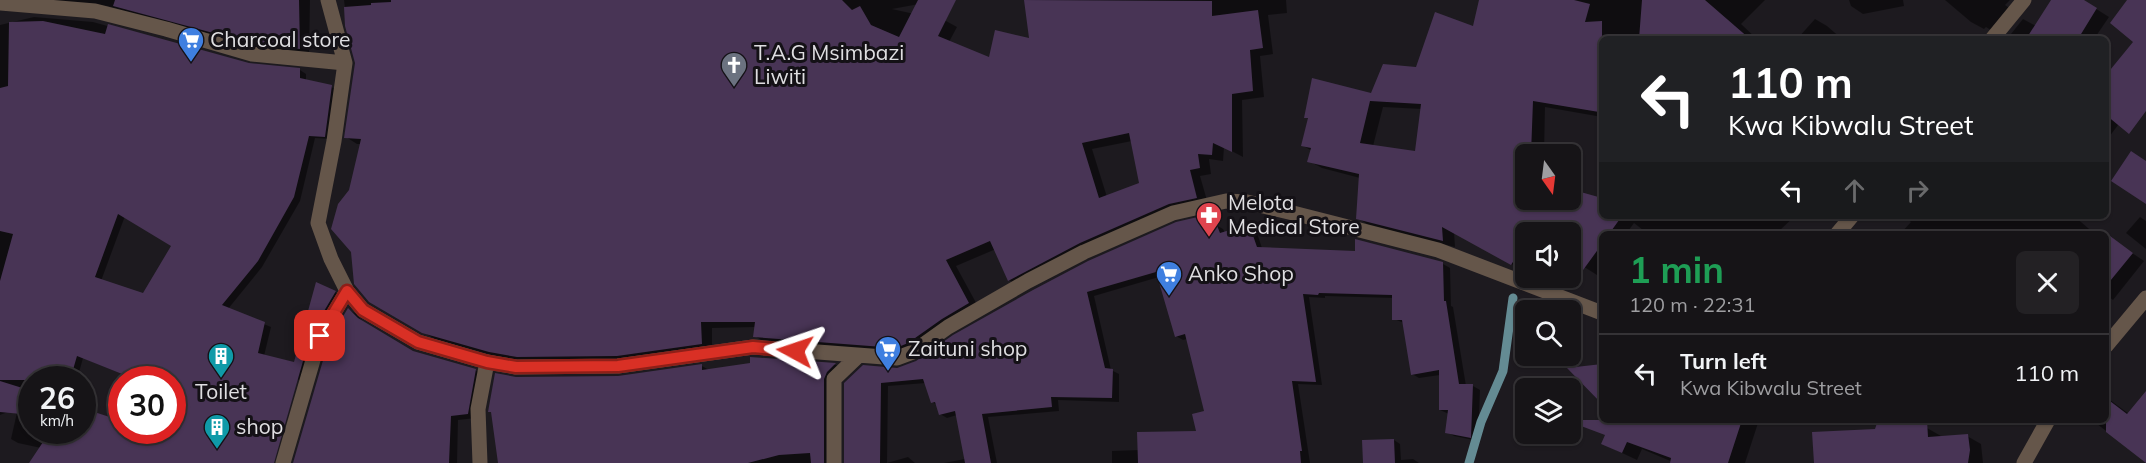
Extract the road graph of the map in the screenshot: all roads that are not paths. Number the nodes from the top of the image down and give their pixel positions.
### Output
1 (328, 0) edge
2 (2024, 0) edge
3 (0, 3) edge
4 (1994, 36) edge
5 (345, 63) junction
6 (1850, 219) edge
7 (1840, 231) edge
8 (347, 291) junction
9 (2146, 298) edge
10 (1599, 312) edge
11 (2109, 342) edge
12 (858, 356) junction
13 (487, 362) junction
14 (2046, 423) edge
15 (283, 463) edge
16 (480, 463) edge
17 (834, 463) edge
18 (2024, 463) edge

1 - 5 street
2 - 4 street
3 - 5 street
5 - 8 street
6 - 7 street
8 - 13 street
8 - 15 street
9 - 11 street
10 - 12 street
12 - 13 street
12 - 17 street
13 - 16 street
14 - 18 street

